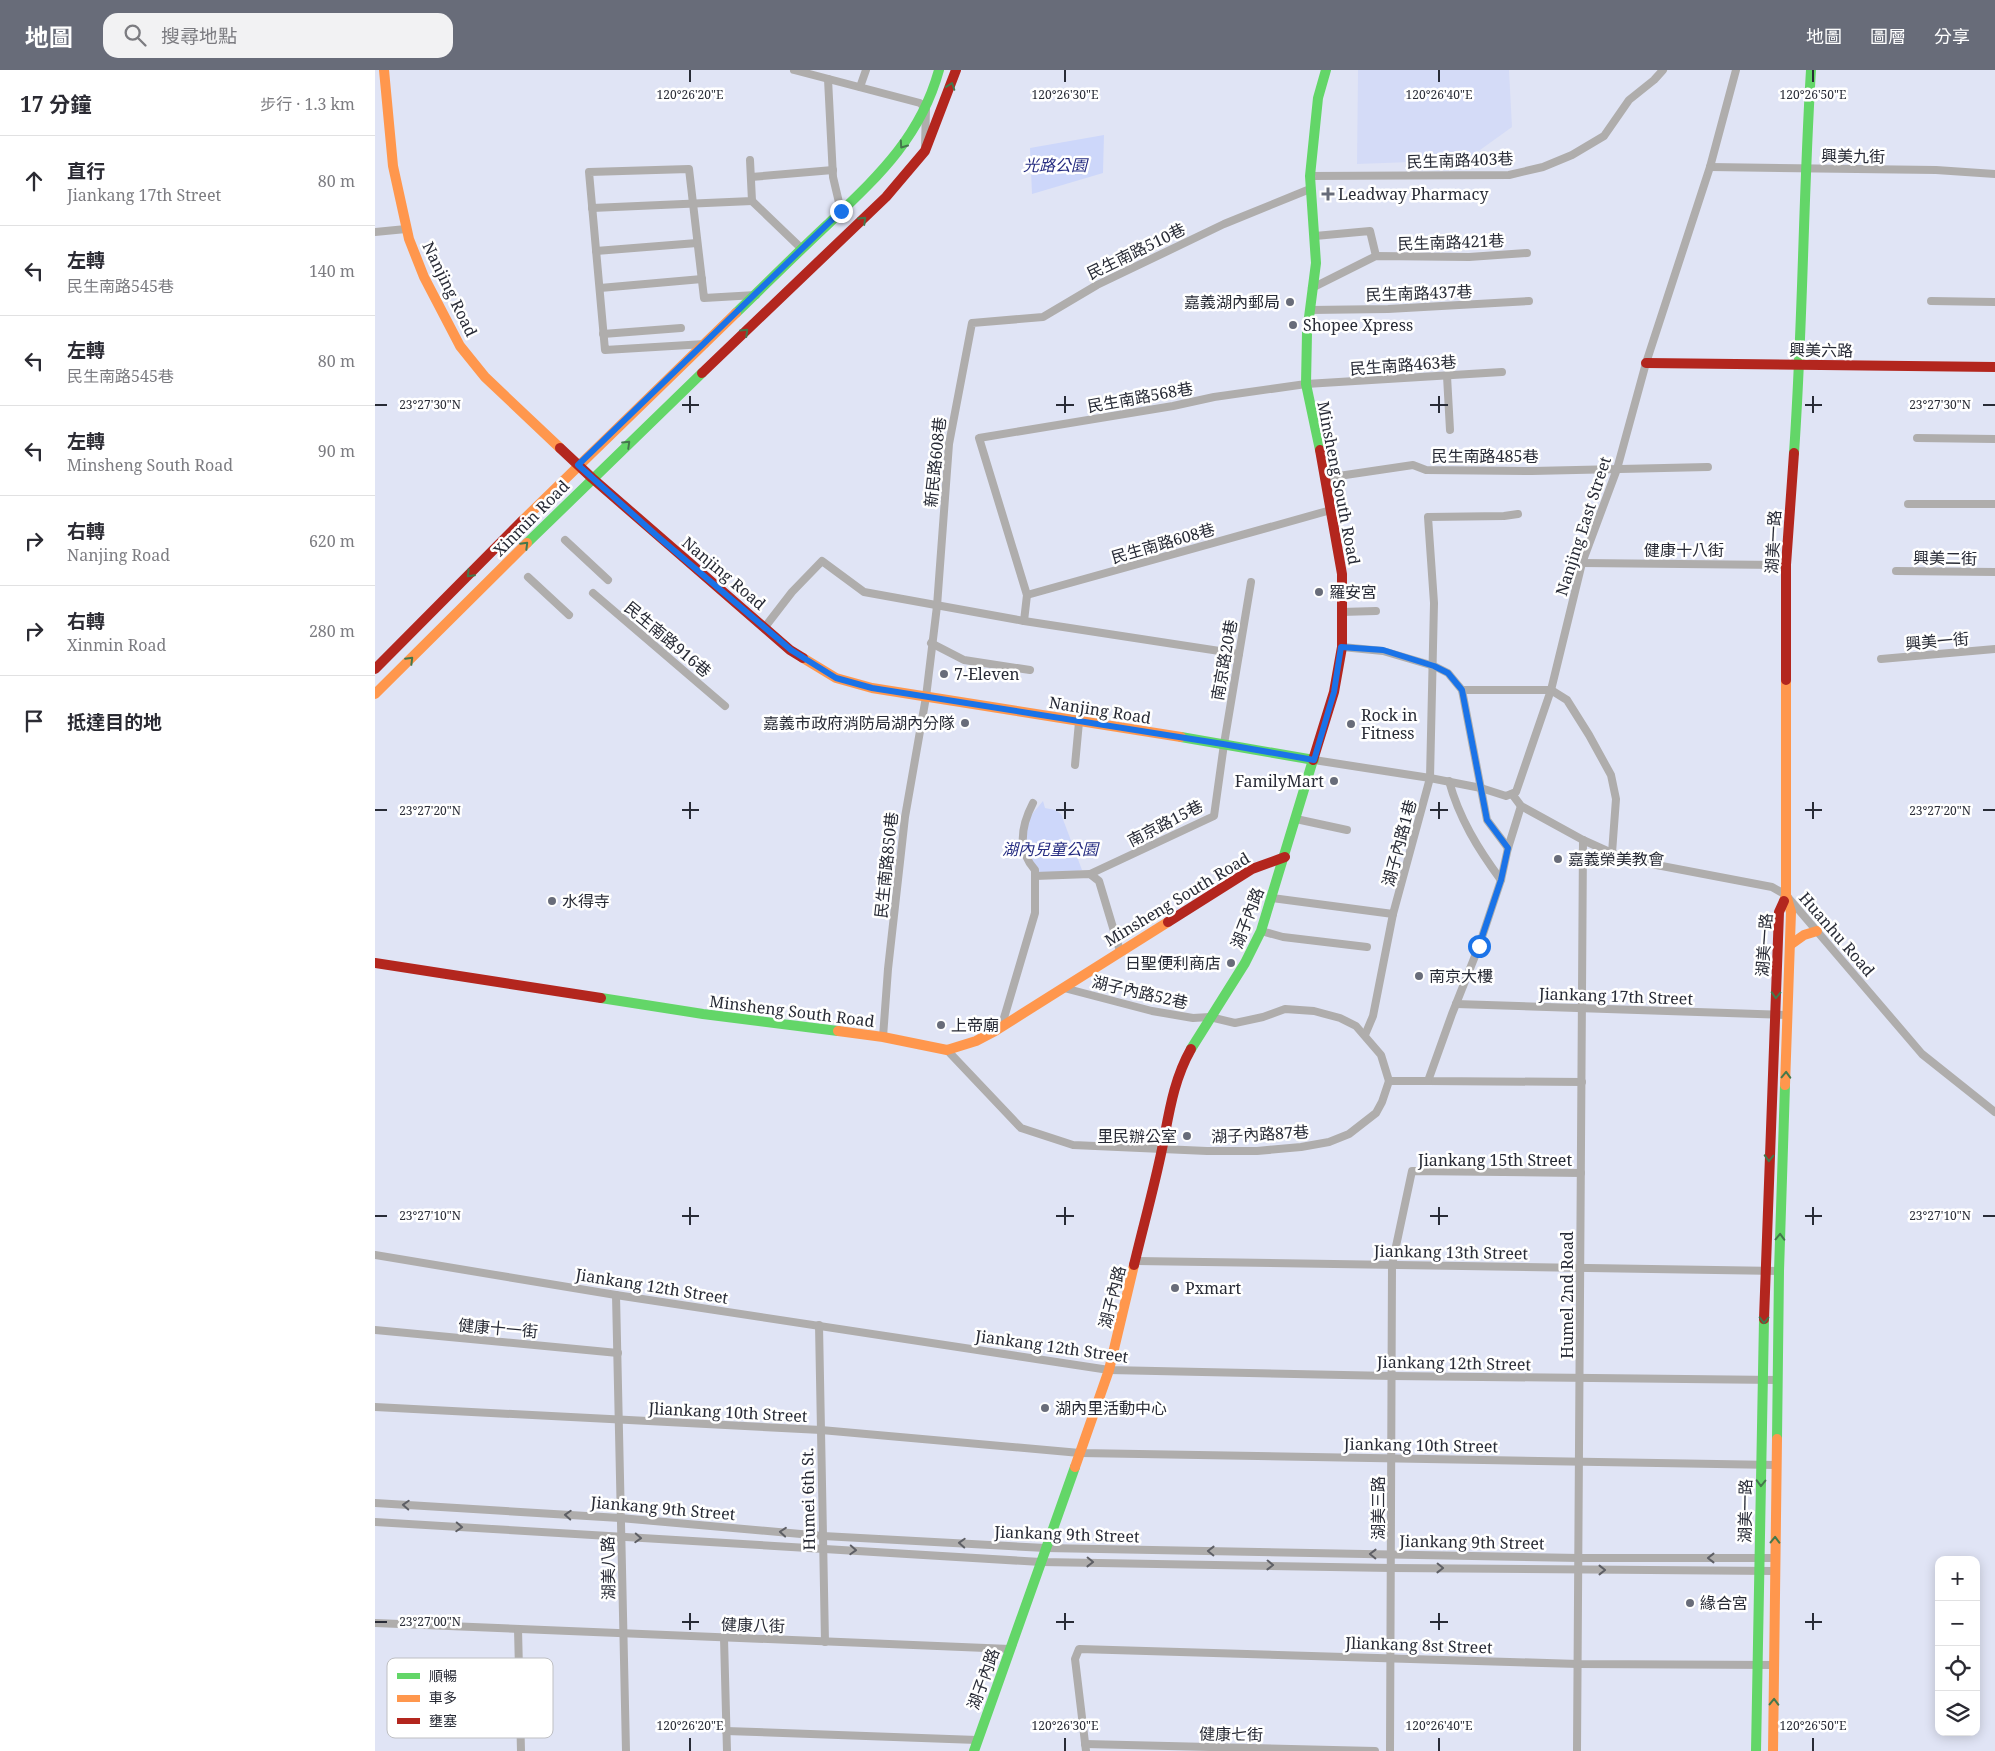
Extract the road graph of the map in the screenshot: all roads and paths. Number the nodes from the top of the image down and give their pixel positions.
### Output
1 (384, 70) edge
2 (794, 70) edge
3 (866, 70) edge
4 (939, 70) edge
5 (956, 70) edge
6 (1663, 70) edge
7 (1736, 70) edge
8 (1811, 70) edge
9 (1323, 71) edge
10 (828, 79) junction
11 (860, 87) junction
12 (926, 109) junction
13 (925, 151) junction
14 (750, 160) dead end
15 (1710, 167) junction
16 (1805, 169) junction
17 (833, 170) junction
18 (1995, 174) edge
19 (1310, 176) junction
20 (751, 177) junction
21 (1310, 189) junction
22 (752, 201) junction
23 (692, 203) junction
24 (592, 208) junction
25 (841, 211) junction
26 (406, 229) junction
27 (375, 232) edge
28 (1315, 236) junction
29 (697, 243) junction
30 (802, 249) junction
31 (596, 251) junction
32 (1527, 252) dead end
33 (1376, 256) junction
34 (701, 279) junction
35 (600, 288) junction
36 (1312, 288) junction
37 (756, 295) junction
38 (1529, 301) dead end
39 (1931, 301) dead end
40 (1995, 302) edge
41 (1310, 310) junction
42 (972, 323) joint
43 (681, 328) dead end
44 (603, 334) junction
45 (705, 344) junction
46 (1647, 363) junction
47 (1800, 365) junction
48 (1995, 366) edge
49 (1502, 372) dead end
50 (1447, 376) junction
51 (1306, 384) junction
52 (1450, 430) dead end
53 (1917, 438) dead end
54 (1995, 439) edge
55 (578, 465) junction
56 (1708, 467) dead end
57 (1617, 469) junction
58 (592, 478) junction
59 (1325, 478) junction
60 (1908, 504) dead end
61 (1995, 504) edge
62 (1331, 510) junction
63 (1519, 514) dead end
64 (565, 540) dead end
65 (1582, 564) junction
66 (1786, 565) junction
67 (1896, 571) dead end
68 (1995, 572) edge
69 (528, 577) dead end
70 (607, 580) dead end
71 (1251, 582) dead end
72 (593, 593) dead end
73 (1027, 596) junction
74 (937, 606) junction
75 (1376, 611) dead end
76 (1341, 612) junction
77 (569, 616) dead end
78 (1024, 621) junction
79 (765, 628) junction
80 (931, 643) junction
81 (1341, 647) junction
82 (1995, 649) edge
83 (1239, 654) junction
84 (1881, 659) dead end
85 (1434, 666) junction
86 (375, 669) edge
87 (1030, 670) dead end
88 (1462, 690) junction
89 (1551, 690) junction
90 (375, 694) edge
91 (926, 697) junction
92 (725, 706) dead end
93 (1079, 722) junction
94 (1223, 744) junction
95 (1314, 760) junction
96 (1075, 765) dead end
97 (1430, 778) junction
98 (1449, 781) junction
99 (1481, 788) junction
100 (1512, 794) junction
101 (1033, 803) dead end
102 (1521, 806) junction
103 (1296, 819) junction
104 (1347, 830) dead end
105 (1583, 840) junction
106 (1508, 848) junction
107 (1612, 853) junction
108 (1285, 857) junction
109 (1090, 874) junction
110 (1035, 876) junction
111 (1501, 880) junction
112 (1786, 895) junction
113 (1272, 898) junction
114 (1393, 914) junction
115 (1261, 931) junction
116 (1817, 931) junction
117 (1790, 945) junction
118 (1367, 947) dead end
119 (1120, 951) junction
120 (375, 963) edge
121 (1064, 988) junction
122 (1456, 1004) junction
123 (1583, 1008) junction
124 (1775, 1014) junction
125 (1788, 1015) junction
126 (1210, 1017) junction
127 (1007, 1024) junction
128 (1365, 1035) junction
129 (883, 1037) junction
130 (947, 1050) junction
131 (1389, 1081) junction
132 (1428, 1081) junction
133 (1582, 1082) junction
134 (1995, 1112) edge
135 (1162, 1148) junction
136 (1581, 1173) junction
137 (375, 1255) edge
138 (1136, 1261) junction
139 (1393, 1265) junction
140 (1581, 1268) junction
141 (1765, 1271) junction
142 (1779, 1271) junction
143 (616, 1295) junction
144 (819, 1325) junction
145 (375, 1330) edge
146 (618, 1353) junction
147 (1109, 1370) junction
148 (1392, 1376) junction
149 (1580, 1378) junction
150 (1762, 1379) junction
151 (1777, 1380) junction
152 (375, 1407) edge
153 (619, 1420) junction
154 (821, 1430) junction
155 (1080, 1453) junction
156 (1392, 1457) junction
157 (1579, 1463) junction
158 (1761, 1464) junction
159 (1776, 1465) junction
160 (375, 1503) edge
161 (621, 1518) junction
162 (375, 1522) edge
163 (823, 1536) junction
164 (622, 1537) junction
165 (1046, 1548) junction
166 (823, 1549) junction
167 (1391, 1554) junction
168 (1579, 1558) junction
169 (1759, 1558) junction
170 (1775, 1558) junction
171 (1041, 1562) junction
172 (1391, 1568) junction
173 (1579, 1570) junction
174 (1759, 1570) junction
175 (1775, 1571) junction
176 (375, 1623) edge
177 (519, 1629) junction
178 (624, 1634) junction
179 (725, 1638) junction
180 (825, 1642) junction
181 (1010, 1649) junction
182 (519, 1658) edge
183 (1391, 1658) junction
184 (1578, 1664) junction
185 (1758, 1664) junction
186 (1774, 1665) junction
187 (726, 1731) junction
188 (521, 1738) edge
189 (977, 1740) junction
190 (1086, 1747) edge
191 (521, 1751) edge
192 (626, 1751) edge
193 (727, 1751) edge
194 (974, 1751) edge
195 (1375, 1751) edge
196 (1390, 1751) edge
197 (1577, 1751) edge
198 (1756, 1751) edge
199 (1773, 1751) edge

1 - 26 street, Nanjing Road
2 - 10 street
3 - 11 street
4 - 12 street, Xinmin Road
13 -> 5 street, Xinmin Road
6 - 19 street, 民生南路403巷
7 - 15 street, Nanjing East Street
8 - 16 street, 湖美一路
9 - 19 street, Minsheng South Road
10 - 11 street
10 - 17 street
11 - 12 street
12 - 13 street
12 -> 25 street, Xinmin Road
58 -> 13 street, Xinmin Road
14 - 20 street
15 - 16 street, 興美九街
15 - 46 street, Nanjing East Street
16 - 18 street, 興美九街
16 - 47 street, 湖美一路
17 - 20 street
17 - 25 street
19 - 21 street, Minsheng South Road
20 - 22 street
21 - 28 street, Minsheng South Road
21 - 42 street, 民生南路510巷
22 - 23 street
22 - 30 street
23 - 24 street
23 - 24 street
23 - 29 street
24 - 31 street
25 - 30 street, Xinmin Road
26 - 27 street
26 - 55 street, Nanjing Road
28 - 33 street, 民生南路421巷
28 - 36 street, Minsheng South Road
29 - 31 street
29 - 34 street
30 - 37 street, Xinmin Road
31 - 35 street
32 - 33 street, 民生南路421巷
33 - 36 street, 民生南路421巷
34 - 35 street
34 - 37 street
35 - 44 street
36 - 41 street, Minsheng South Road
37 - 45 street, Xinmin Road
38 - 41 street, 民生南路437巷
39 - 40 street
41 - 51 street, Minsheng South Road
42 - 74 street, 新民路608巷
43 - 44 street
44 - 45 street
45 - 55 street, Xinmin Road
46 - 47 street, 興美六路
46 - 57 street, Nanjing East Street
47 - 48 street, 興美六路
47 - 66 street, 湖美一路
49 - 50 street, 民生南路463巷
50 - 51 street, 民生南路463巷
50 - 52 street
51 - 59 street, Minsheng South Road
51 - 73 street, 民生南路568巷
53 - 54 street
55 - 58 street, Nanjing Road
55 -> 86 street, Xinmin Road
56 - 57 street, 民生南路485巷
57 - 59 street, 民生南路485巷
57 - 65 street, Nanjing East Street
58 - 79 street, Nanjing Road
90 -> 58 street, Xinmin Road
59 - 62 street, Minsheng South Road
60 - 61 street
62 - 73 street, 民生南路608巷
62 - 76 street, Minsheng South Road
63 - 85 street, 湖子內路1巷
64 - 70 street
65 - 66 street, 健康十八街
65 - 89 street, Nanjing East Street
66 - 112 street, 湖美一路
67 - 68 street, 興美二街
69 - 77 street
71 - 83 street, 南京路20巷
72 - 92 street, 民生南路916巷
73 - 78 street
74 - 78 street
74 - 79 street
74 - 80 street, 新民路608巷
75 - 76 street
76 - 81 street, Minsheng South Road
78 - 83 street
79 - 91 street, Nanjing Road
80 - 87 street
80 - 91 street, 民生南路850巷
81 - 85 street
81 - 95 street, Minsheng South Road
82 - 84 street, 興美一街
83 - 94 street, 南京路20巷
85 - 88 street
85 - 97 street, 湖子內路1巷
88 - 89 street
88 - 99 street
89 - 100 street, Nanjing East Street
89 - 107 street
91 - 93 street, Nanjing Road
91 - 129 street, 民生南路850巷
93 - 94 street, Nanjing Road
93 - 96 street
94 - 95 street, Nanjing Road
94 - 109 street, 南京路15巷
95 - 97 street
95 - 103 street, Minsheng South Road
97 - 98 street
97 - 114 street, 湖子內路1巷
98 - 99 street
98 - 111 street
99 - 100 street
99 - 106 street
100 - 102 street, Huanhu Road
101 - 110 street
102 - 105 street, Huanhu Road
102 - 106 street
103 - 104 street
103 - 108 street, Minsheng South Road
105 - 107 street, Huanhu Road
105 - 123 street, Humel 2nd Road
106 - 111 street
107 - 112 street, Huanhu Road
108 - 113 street, 湖子內路
108 - 119 street, Minsheng South Road
109 - 110 street, 南京路15巷
109 - 119 street
110 - 127 street
111 - 122 street
112 - 116 street, Huanhu Road
112 - 117 street
112 -> 124 street, 湖美一路
113 - 114 street
113 - 115 street, 湖子內路
114 - 128 street, 湖子內路1巷
115 - 118 street
115 - 126 street, 湖子內路
116 - 117 street
116 - 134 street, Huanhu Road
117 - 125 street
119 - 121 street, Minsheng South Road
120 - 129 street, Minsheng South Road
121 - 126 street, 湖子內路52巷
121 - 127 street, Minsheng South Road
122 - 123 street, Jiankang 17th Street
122 - 132 street
123 - 124 street, Jiankang 17th Street
123 - 133 street, Humel 2nd Road
124 - 125 street
124 -> 141 street, 湖美一路
142 -> 125 street
126 - 128 street, 湖子內路52巷
126 - 135 street, 湖子內路
127 - 130 street, Minsheng South Road
128 - 131 street, 湖子內路52巷
129 - 130 street, Minsheng South Road
130 - 135 street, 湖子內路87巷
131 - 132 street
131 - 135 street, 湖子內路87巷
132 - 133 street
133 - 136 street, Humel 2nd Road
135 - 138 street, 湖子內路
136 - 139 street, Jiankang 15th Street
136 - 140 street, Humel 2nd Road
137 - 143 street, Jiankang 12th Street
138 - 139 street, Jiankang 13th Street
138 - 147 street, 湖子內路
139 - 140 street, Jiankang 13th Street
139 - 148 street, 湖美三路
140 - 141 street, Jiankang 13th Street
140 - 149 street, Humel 2nd Road
141 - 142 street
141 -> 150 street, 湖美一路
142 - 151 street
143 - 144 street, Jiankang 12th Street
143 - 146 street, 湖美八路
144 - 147 street, Jiankang 12th Street
144 - 154 street, Humei 6th St.
145 - 146 street, 健康十一街
146 - 153 street, 湖美八路
147 - 148 street, Jiankang 12th Street
147 - 155 street, 湖子內路
148 - 149 street, Jiankang 12th Street
148 - 156 street, 湖美三路
149 - 150 street, Jiankang 12th Street
149 - 157 street, Humel 2nd Road
150 - 151 street
150 - 158 street, 湖美一路
151 - 159 street
152 - 153 street, Jliankang 10th Street
153 - 154 street, Jliankang 10th Street
153 - 161 street, 湖美八路
154 - 155 street, Jliankang 10th Street
154 - 163 street, Humei 6th St.
155 - 156 street, Jiankang 10th Street
155 - 165 street, 湖子內路
156 - 157 street, Jiankang 10th Street
156 - 167 street, 湖美三路
157 - 158 street, Jiankang 10th Street
157 - 168 street, Humel 2nd Road
158 - 159 street, 湖美一路
158 -> 169 street, 湖美一路
170 -> 159 street
161 -> 160 street, Jiankang 9th Street
163 -> 161 street, Jiankang 9th Street
161 - 164 street, 湖美八路
162 -> 164 street, Jiankang 9th Street
165 -> 163 street, Jiankang 9th Street
163 - 166 street, Humei 6th St.
164 -> 166 street, Jiankang 9th Street
164 - 178 street, 湖美八路
167 -> 165 street, Jiankang 9th Street
165 - 171 street, 湖子內路
166 -> 171 street, Jiankang 9th Street
166 - 180 street, Humei 6th St.
167 - 168 street, Jiankang 9th Street
167 - 172 street, 湖美三路
169 -> 168 street, Jiankang 9th Street
168 - 173 street, Humel 2nd Road
169 - 170 street, 湖美一路
169 - 174 street, 湖美一路
170 - 175 street
171 -> 172 street, Jiankang 9th Street
171 - 181 street, 湖子內路
172 -> 173 street, Jiankang 9th Street
172 - 183 street, 湖美三路
173 -> 174 street, Jiankang 9th Street
173 - 184 street, Humel 2nd Road
174 - 175 street, Jiankang 9th Street
174 - 185 street, 湖美一路
175 - 186 street
176 - 177 street, 健康八街
177 - 178 street, 健康八街
177 - 182 street
178 - 179 street, 健康八街
178 - 192 street, 湖美八路
179 - 180 street, 健康八街
179 - 187 street
180 - 181 street, 健康八街
181 - 189 street, 湖子內路
183 - 184 street, Jliankang 8st Street
183 - 190 street, Jliankang 8st Street
183 - 196 street, 湖美三路
184 - 185 street, Jliankang 8st Street
184 - 197 street, Humel 2nd Road
185 - 186 street
185 - 198 street, 湖美一路
199 -> 186 street
187 - 189 street
187 - 193 street
188 - 191 street
189 - 194 street, 湖子內路
190 - 195 street, 健康七街

